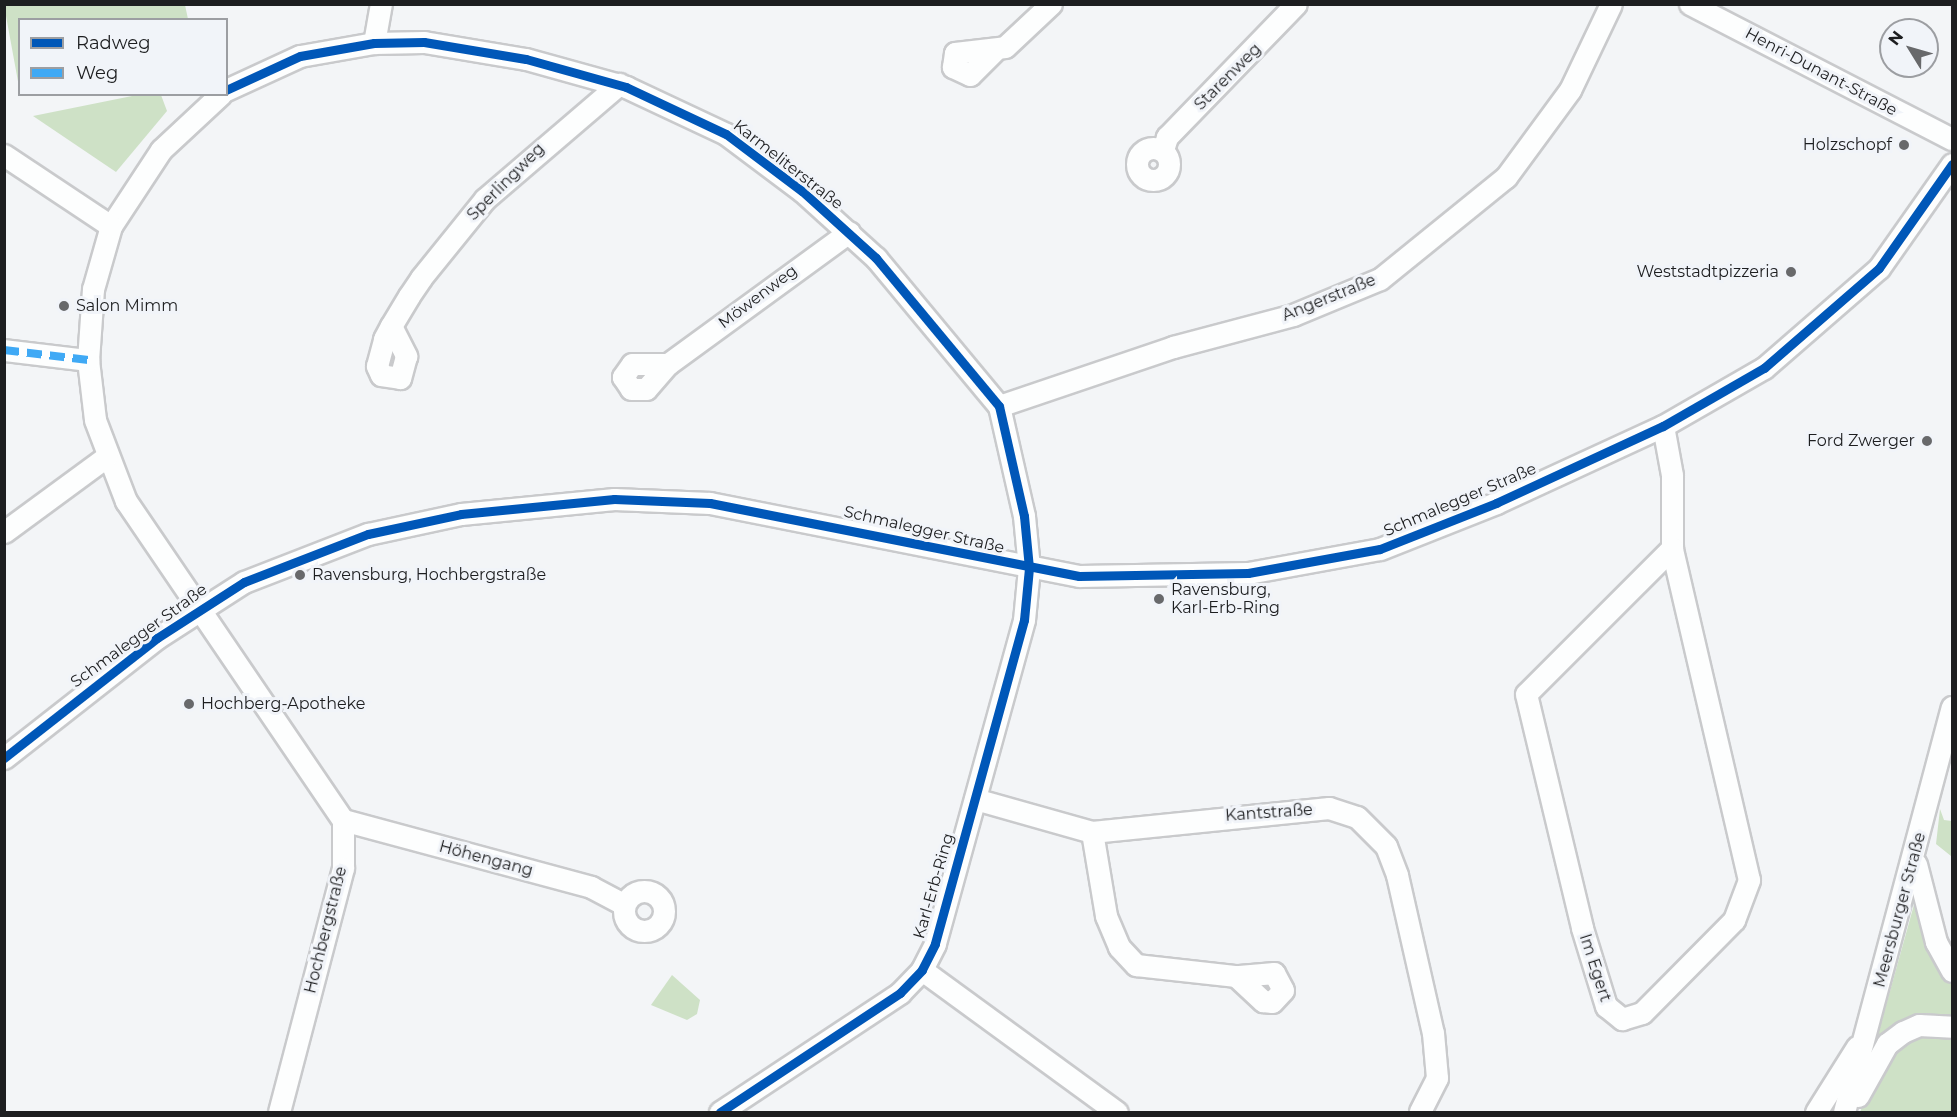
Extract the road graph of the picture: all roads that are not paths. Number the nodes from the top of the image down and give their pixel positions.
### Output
1 (381, 4) edge
2 (1051, 4) edge
3 (1296, 4) edge
4 (1611, 4) edge
5 (1690, 4) edge
6 (374, 43) junction
7 (994, 51) dead end
8 (619, 84) junction
9 (228, 89) edge
10 (219, 96) edge
11 (1953, 139) edge
12 (1163, 150) dead end
13 (4, 155) edge
14 (1953, 164) edge
15 (111, 226) junction
16 (849, 232) junction
17 (391, 326) dead end
18 (4, 350) edge
19 (88, 360) junction
20 (668, 364) dead end
21 (999, 406) junction
22 (1663, 426) junction
23 (106, 457) junction
24 (4, 532) edge
25 (1672, 548) junction
26 (1029, 568) junction
27 (198, 608) junction
28 (1953, 707) edge
29 (4, 758) edge
30 (975, 800) junction
31 (343, 820) junction
32 (1092, 832) junction
33 (1915, 859) junction
34 (625, 905) dead end
35 (922, 970) junction
36 (1953, 971) edge
37 (1236, 976) dead end
38 (1953, 1027) edge
39 (1868, 1031) junction
40 (279, 1113) edge
41 (720, 1113) edge
42 (1117, 1113) edge
43 (1420, 1113) edge
44 (1816, 1113) edge
45 (1844, 1113) edge
46 (1849, 1113) edge

1 - 6 street
2 - 7 street
3 - 12 street, Starenweg
4 - 21 street, Angerstraße
5 - 11 street, Henri-Dunant-Straße
6 - 8 street, Karmeliterstraße
6 - 9 street, Karmeliterstraße
8 - 16 street, Karmeliterstraße
8 - 17 street, Sperlingweg
10 - 15 street
13 - 15 street
14 - 22 street, Schmalegger Straße
15 - 19 street
16 - 20 street, Möwenweg
16 - 21 street, Karmeliterstraße
18 - 19 street
19 - 23 street
21 - 26 street, Karmeliterstraße
22 - 25 street, Im Egert
22 - 26 street, Schmalegger Straße
23 - 24 street
23 - 27 street
25 - 25 street, Im Egert
26 - 27 street, Schmalegger Straße
26 - 30 street, Karl-Erb-Ring
27 - 29 street, Schmalegger Straße
27 - 31 street
28 - 33 street, Meersburger Straße
30 - 32 street, Kantstraße
30 - 35 street, Karl-Erb-Ring
31 - 34 street, Höhengang
31 - 40 street, Hochbergstraße
32 - 37 street
32 - 43 street, Kantstraße
33 - 36 street
33 - 39 street, Meersburger Straße
35 - 41 street, Karl-Erb-Ring
35 - 42 street
38 - 46 street
39 - 44 street
39 - 45 street, Meersburger Straße

